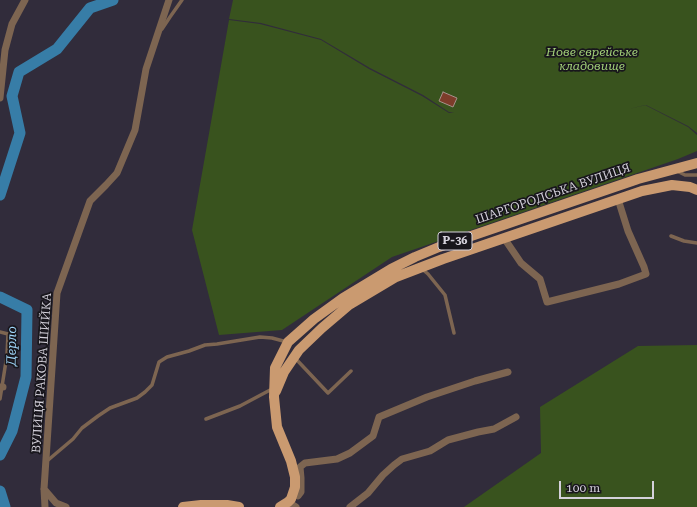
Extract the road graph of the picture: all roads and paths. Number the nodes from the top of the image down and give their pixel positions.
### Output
1 (26, 0) edge
2 (169, 0) edge
3 (182, 0) edge
4 (157, 37) junction
5 (0, 98) edge
6 (697, 162) edge
7 (673, 169) junction
8 (697, 175) edge
9 (697, 190) edge
10 (618, 199) junction
11 (671, 236) dead end
12 (504, 238) junction
13 (697, 243) edge
14 (419, 268) junction
15 (0, 332) edge
16 (454, 333) dead end
17 (288, 342) junction
18 (294, 357) junction
19 (352, 371) dead end
20 (508, 372) dead end
21 (1, 387) edge
22 (274, 392) junction
23 (0, 399) edge
24 (516, 417) dead end
25 (206, 419) dead end
26 (46, 462) junction
27 (44, 489) junction
28 (289, 502) edge
29 (45, 507) edge
30 (66, 507) edge
31 (183, 507) edge
32 (239, 507) edge
33 (350, 507) edge

1 - 5 street
2 - 4 street, ВУЛИЦЯ РАКОВА ШИЙКА
3 - 4 lane
4 - 26 street, ВУЛИЦЯ РАКОВА ШИЙКА
6 - 7 main road, ШАРГОРОДСЬКА ВУЛИЦЯ / Р-36
7 - 8 lane
7 - 17 main road, ШАРГОРОДСЬКА ВУЛИЦЯ / Р-36
9 - 10 main road, ШАРГОРОДСЬКА ВУЛИЦЯ / Р-36
10 - 12 main road, ШАРГОРОДСЬКА ВУЛИЦЯ / Р-36
10 - 12 street
11 - 13 lane
12 - 14 main road, ШАРГОРОДСЬКА ВУЛИЦЯ / Р-36
14 - 16 lane
14 - 18 main road, ШАРГОРОДСЬКА ВУЛИЦЯ / Р-36
15 - 21 lane
17 - 22 main road, ШАРГОРОДСЬКА ВУЛИЦЯ / Р-36
17 - 26 lane
18 - 19 lane
18 - 22 main road, ШАРГОРОДСЬКА ВУЛИЦЯ / Р-36
20 - 28 street, ШАРГОРОДСЬКА ВУЛИЦЯ
21 - 23 lane
22 - 25 lane
22 - 28 main road, ШАРГОРОДСЬКА ВУЛИЦЯ / Р-36
24 - 33 street
26 - 27 street, ВУЛИЦЯ РАКОВА ШИЙКА
27 - 29 street, ВУЛИЦЯ РАКОВА ШИЙКА
27 - 30 street
31 - 32 main road

